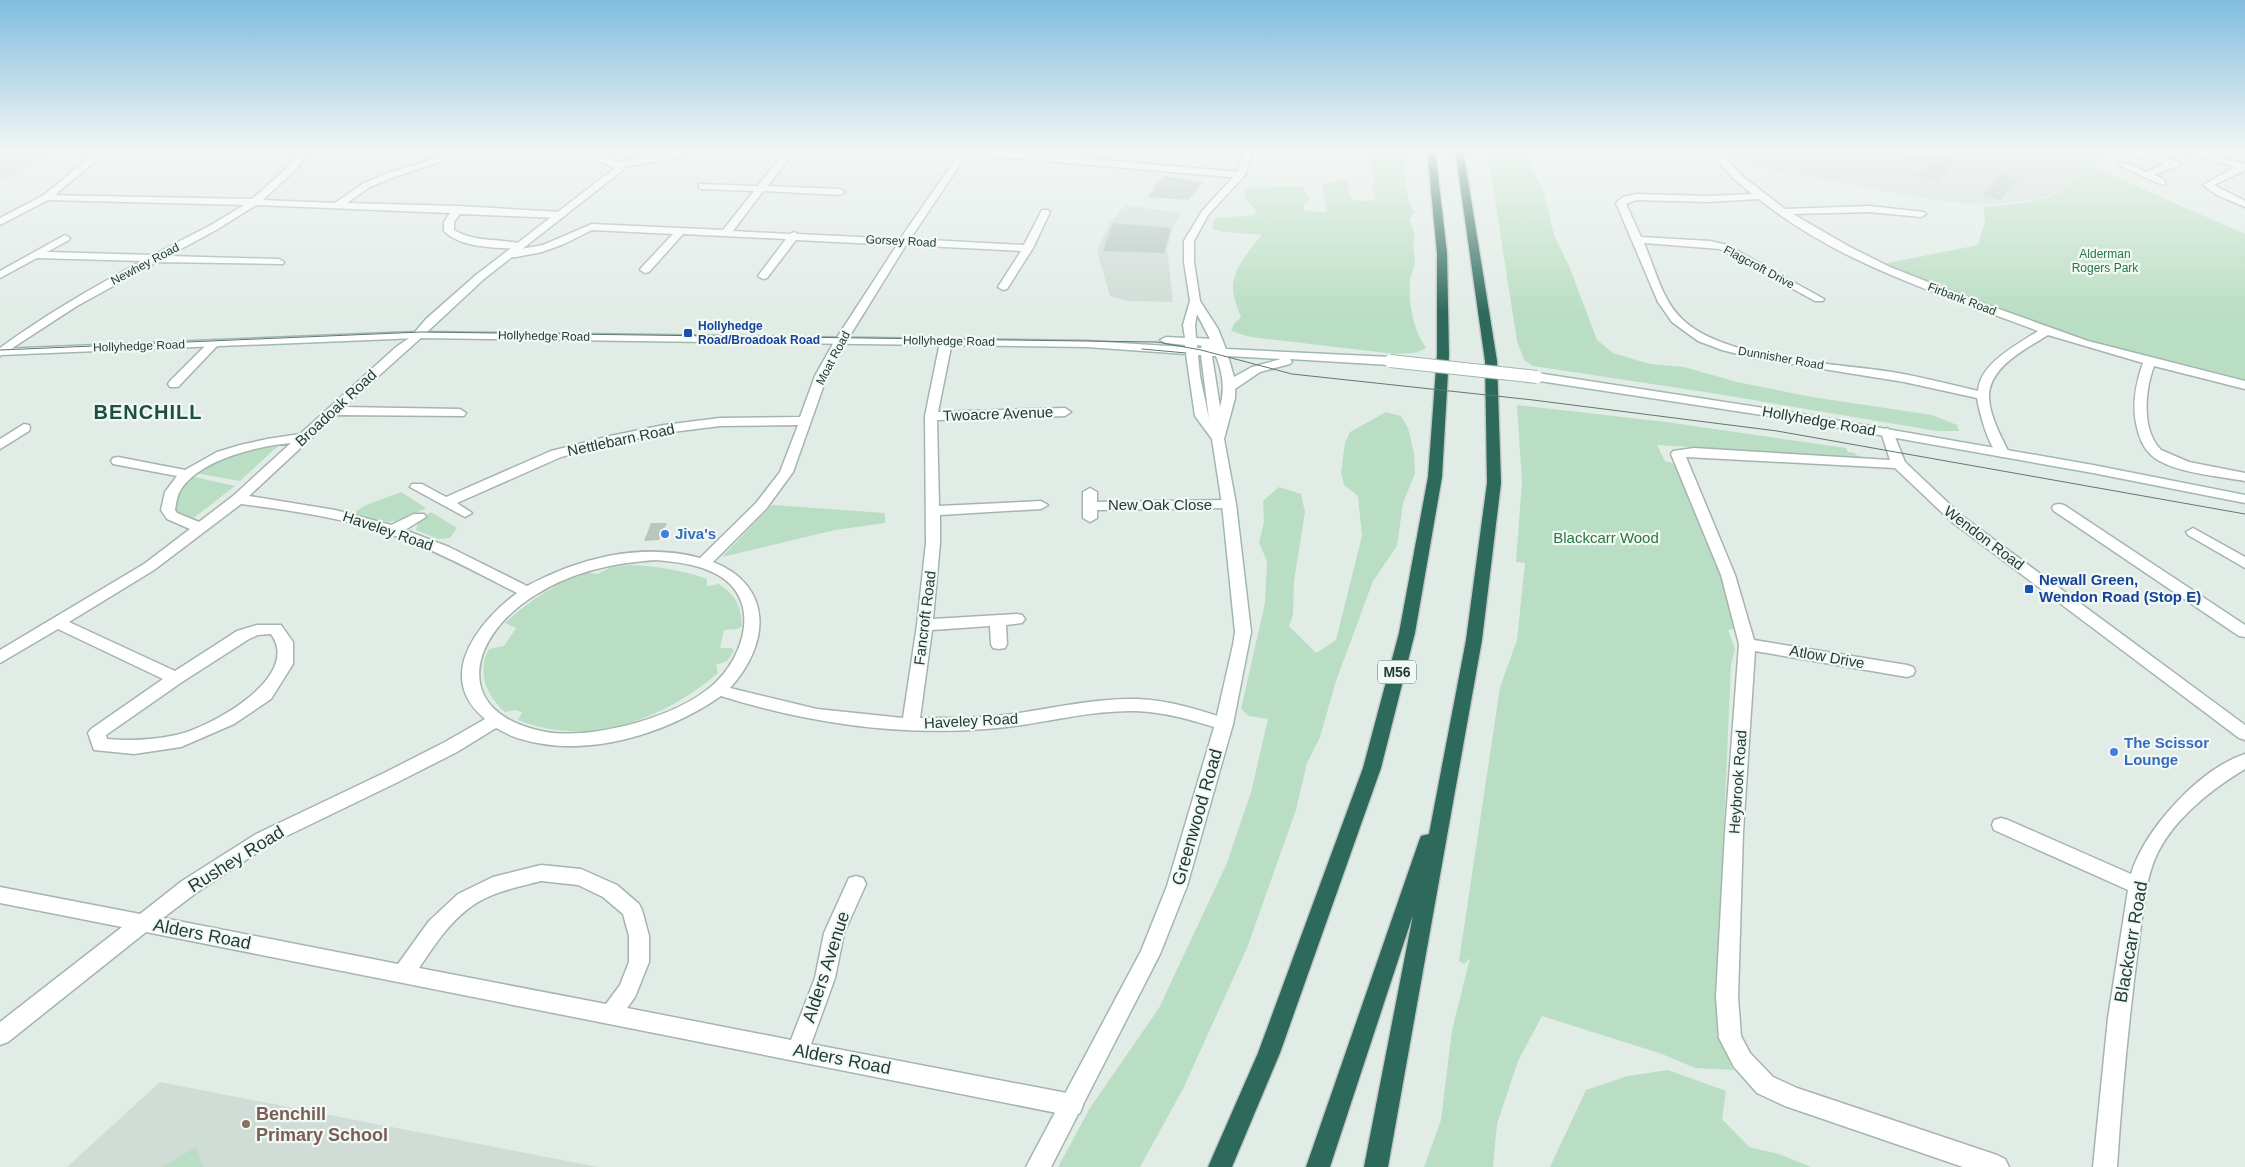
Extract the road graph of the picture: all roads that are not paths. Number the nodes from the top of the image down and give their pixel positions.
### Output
1 (35, 203) edge
2 (253, 203) edge
3 (295, 203) edge
4 (576, 203) edge
5 (750, 203) edge
6 (929, 203) edge
7 (1215, 203) edge
8 (1437, 203) edge
9 (1468, 203) edge
10 (1621, 203) edge
11 (1771, 203) edge
12 (338, 205) joint
13 (458, 209) junction
14 (1045, 212) dead end
15 (1783, 212) junction
16 (1921, 214) dead end
17 (561, 215) junction
18 (0, 222) edge
19 (681, 231) junction
20 (726, 233) junction
21 (794, 235) junction
22 (65, 238) dead end
23 (1637, 240) junction
24 (904, 241) junction
25 (519, 246) junction
26 (1028, 248) junction
27 (509, 254) junction
28 (35, 255) junction
29 (154, 259) junction
30 (279, 262) dead end
31 (645, 270) dead end
32 (0, 275) edge
33 (763, 276) dead end
34 (1003, 287) dead end
35 (1818, 299) dead end
36 (1195, 301) junction
37 (2047, 330) junction
38 (418, 335) junction
39 (842, 340) junction
40 (946, 342) junction
41 (214, 343) junction
42 (1191, 346) junction
43 (1219, 348) junction
44 (1, 352) edge
45 (1206, 352) junction
46 (1390, 360) junction
47 (2150, 362) junction
48 (174, 384) dead end
49 (2245, 385) edge
50 (1230, 387) junction
51 (1982, 396) junction
52 (334, 411) junction
53 (1065, 412) dead end
54 (460, 413) dead end
55 (931, 416) junction
56 (806, 421) junction
57 (24, 428) dead end
58 (1887, 432) junction
59 (304, 438) junction
60 (1218, 439) junction
61 (0, 445) edge
62 (2002, 453) junction
63 (118, 461) dead end
64 (1899, 464) junction
65 (188, 474) junction
66 (2245, 477) edge
67 (417, 487) dead end
68 (2245, 498) edge
69 (238, 499) junction
70 (447, 502) junction
71 (1229, 504) junction
72 (1042, 505) dead end
73 (1090, 505) dead end
74 (2059, 508) dead end
75 (933, 511) junction
76 (465, 513) dead end
77 (419, 517) dead end
78 (200, 528) junction
79 (393, 530) junction
80 (2192, 532) dead end
81 (703, 563) junction
82 (2245, 563) edge
83 (528, 593) junction
84 (1017, 618) dead end
85 (998, 620) junction
86 (58, 624) junction
87 (926, 625) junction
88 (2245, 632) edge
89 (999, 644) dead end
90 (1747, 644) junction
91 (0, 657) edge
92 (1908, 671) dead end
93 (176, 678) junction
94 (719, 690) junction
95 (497, 720) junction
96 (911, 724) junction
97 (1224, 724) junction
98 (2245, 734) edge
99 (2245, 761) edge
100 (1445, 790) junction
101 (2001, 826) dead end
102 (856, 884) dead end
103 (2138, 886) junction
104 (0, 895) edge
105 (144, 922) junction
106 (403, 973) junction
107 (611, 1014) junction
108 (0, 1036) edge
109 (797, 1050) junction
110 (1072, 1105) junction
111 (1038, 1167) edge
112 (1220, 1167) edge
113 (1318, 1167) edge
114 (1376, 1167) edge
115 (1997, 1167) edge
116 (2105, 1167) edge

1 - 18 street
2 - 29 street, Newhey Road
3 - 12 street
4 - 17 street, Broadoak Road
5 - 20 street
6 - 24 street, Moat Road
7 - 36 street, Greenwood Road
8 - 112 highway, M56
9 - 100 highway
10 - 23 street, Dunnisher Road
11 - 15 street, Firbank Road
12 - 13 street
13 - 17 street
13 - 25 street
14 - 26 street
15 - 16 street
15 - 37 street, Firbank Road
17 - 25 street, Broadoak Road
19 - 20 street, Gorsey Road
19 - 27 street, Gorsey Road
19 - 31 street
20 - 21 street, Gorsey Road
21 - 24 street, Gorsey Road
21 - 33 street
22 - 28 street
23 - 35 street, Flagcroft Drive
23 - 51 street, Dunnisher Road
24 - 26 street, Gorsey Road
24 - 39 street, Moat Road
25 - 27 street, Broadoak Road
26 - 34 street
27 - 38 street, Broadoak Road
28 - 29 street
28 - 32 street
29 - 30 street
29 - 44 street, Newhey Road
36 - 42 street, Greenwood Road
36 - 43 street, Greenwood Road
37 - 47 street, Firbank Road
37 - 51 street
38 - 39 street, Hollyhedge Road
38 - 41 street, Hollyhedge Road
38 - 52 street, Broadoak Road
39 - 40 street, Hollyhedge Road
39 - 56 street, Moat Road
40 - 42 street, Hollyhedge Road
40 - 55 street, Fancroft Road
41 - 44 street, Hollyhedge Road
41 - 48 street
42 - 43 street, Hollyhedge Road
42 - 45 street, Hollyhedge Road
42 - 60 street, Greenwood Road
43 - 45 street, Hollyhedge Road
43 - 46 street, Hollyhedge Road
43 - 50 street, Greenwood Road
45 - 60 street
46 - 50 street
46 - 58 street, Hollyhedge Road, bridge
47 - 49 street, Firbank Road
47 - 66 street
50 - 60 street, Greenwood Road
51 - 62 street
52 - 54 street
52 - 59 street, Broadoak Road
53 - 55 street, Twoacre Avenue
55 - 75 street, Fancroft Road
56 - 70 street, Nettlebarn Road
56 - 81 street, Moat Road
57 - 61 street
58 - 62 street, Hollyhedge Road
58 - 64 street, Wendon Road
59 - 65 street
59 - 69 street, Broadoak Road
60 - 71 street, Greenwood Road
62 - 68 street, Hollyhedge Road
63 - 65 street
64 - 90 street, Heybrook Road
64 - 98 street, Wendon Road
65 - 78 street
67 - 70 street
69 - 78 street, Broadoak Road
69 - 79 street, Haveley Road
70 - 76 street
71 - 73 street, New Oak Close
71 - 97 street, Greenwood Road
72 - 75 street
74 - 88 street
75 - 87 street, Fancroft Road
77 - 79 street
78 - 86 street, Broadoak Road
79 - 83 street, Haveley Road
80 - 82 street
81 - 83 street
81 - 94 street
83 - 95 street
84 - 85 street
85 - 87 street
85 - 89 street
86 - 91 street, Broadoak Road
86 - 93 street
87 - 96 street, Fancroft Road
90 - 92 street, Atlow Drive
90 - 115 street, Heybrook Road
93 - 93 street
94 - 95 street
94 - 96 street, Haveley Road
95 - 105 street, Rushey Road
96 - 97 street, Haveley Road
97 - 110 street, Greenwood Road
99 - 103 street, Blackcarr Road
100 - 113 highway
100 - 114 highway
101 - 103 street
102 - 109 street, Alders Avenue
103 - 116 street, Blackcarr Road
104 - 105 street, Alders Road
105 - 106 street, Alders Road
105 - 108 street, Rushey Road
106 - 107 street, Alders Road
106 - 107 street
107 - 109 street, Alders Road
109 - 110 street, Alders Road
110 - 111 street, Greenwood Road

